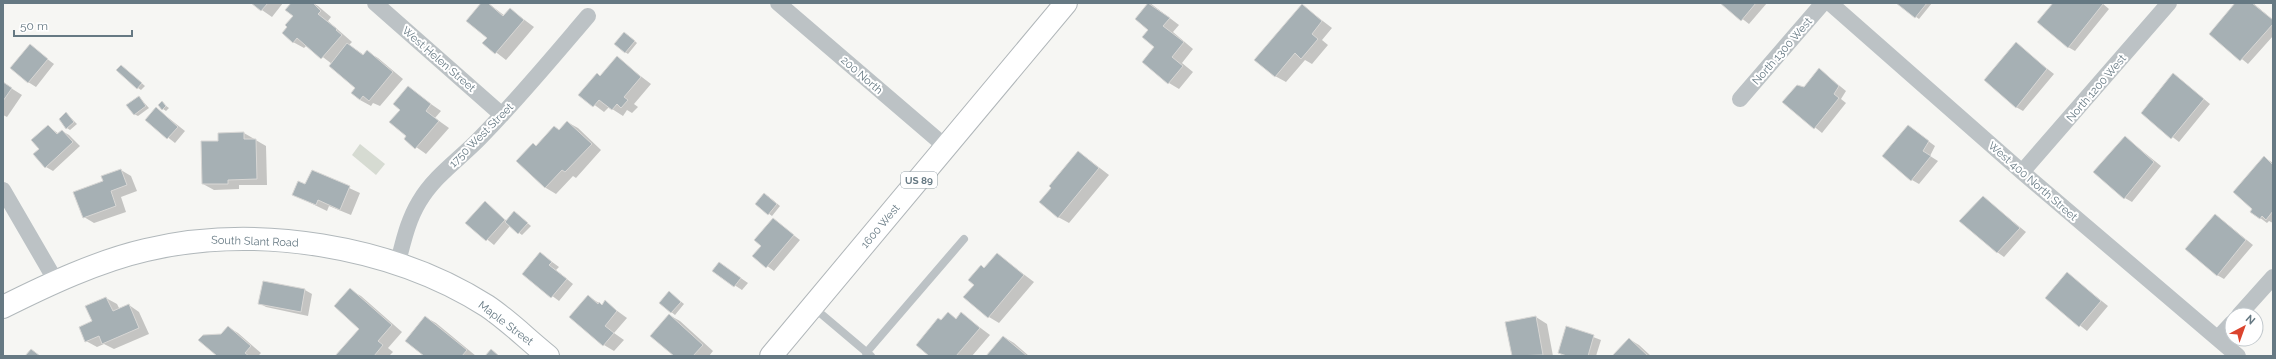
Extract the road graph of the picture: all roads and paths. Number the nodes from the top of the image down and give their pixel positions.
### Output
1 (375, 3) edge
2 (778, 3) edge
3 (1066, 3) edge
4 (1823, 3) edge
5 (1830, 3) edge
6 (2169, 3) edge
7 (588, 16) dead end
8 (1740, 99) dead end
9 (502, 115) junction
10 (946, 147) junction
11 (2022, 172) junction
12 (3, 190) edge
13 (964, 239) dead end
14 (397, 265) junction
15 (2273, 277) edge
16 (441, 280) joint
17 (57, 283) junction
18 (3, 307) edge
19 (813, 307) junction
20 (2246, 307) edge
21 (2224, 332) edge
22 (2218, 338) junction
23 (870, 355) edge
24 (548, 356) edge
25 (771, 356) edge
26 (2238, 356) edge

1 - 9 street, West Helen Street
2 - 10 street, 200 North
3 - 10 street, 1600 West / US 89
4 - 8 street, North 1300 West
5 - 11 street, West 400 North Street
6 - 11 street, North 1200 West
7 - 9 street, 1750 West Street
9 - 14 street, 1750 West Street
10 - 19 street, 1600 West / US 89
11 - 22 street, West 400 North Street
12 - 17 street
13 - 23 lane
14 - 16 street, South Slant Road
14 - 17 street, South Slant Road
15 - 20 street
16 - 24 street, Maple Street
17 - 18 street, South Slant Road
19 - 23 lane
19 - 25 street, 1600 West / US 89
21 - 22 street
22 - 26 street, West 400 North Street

